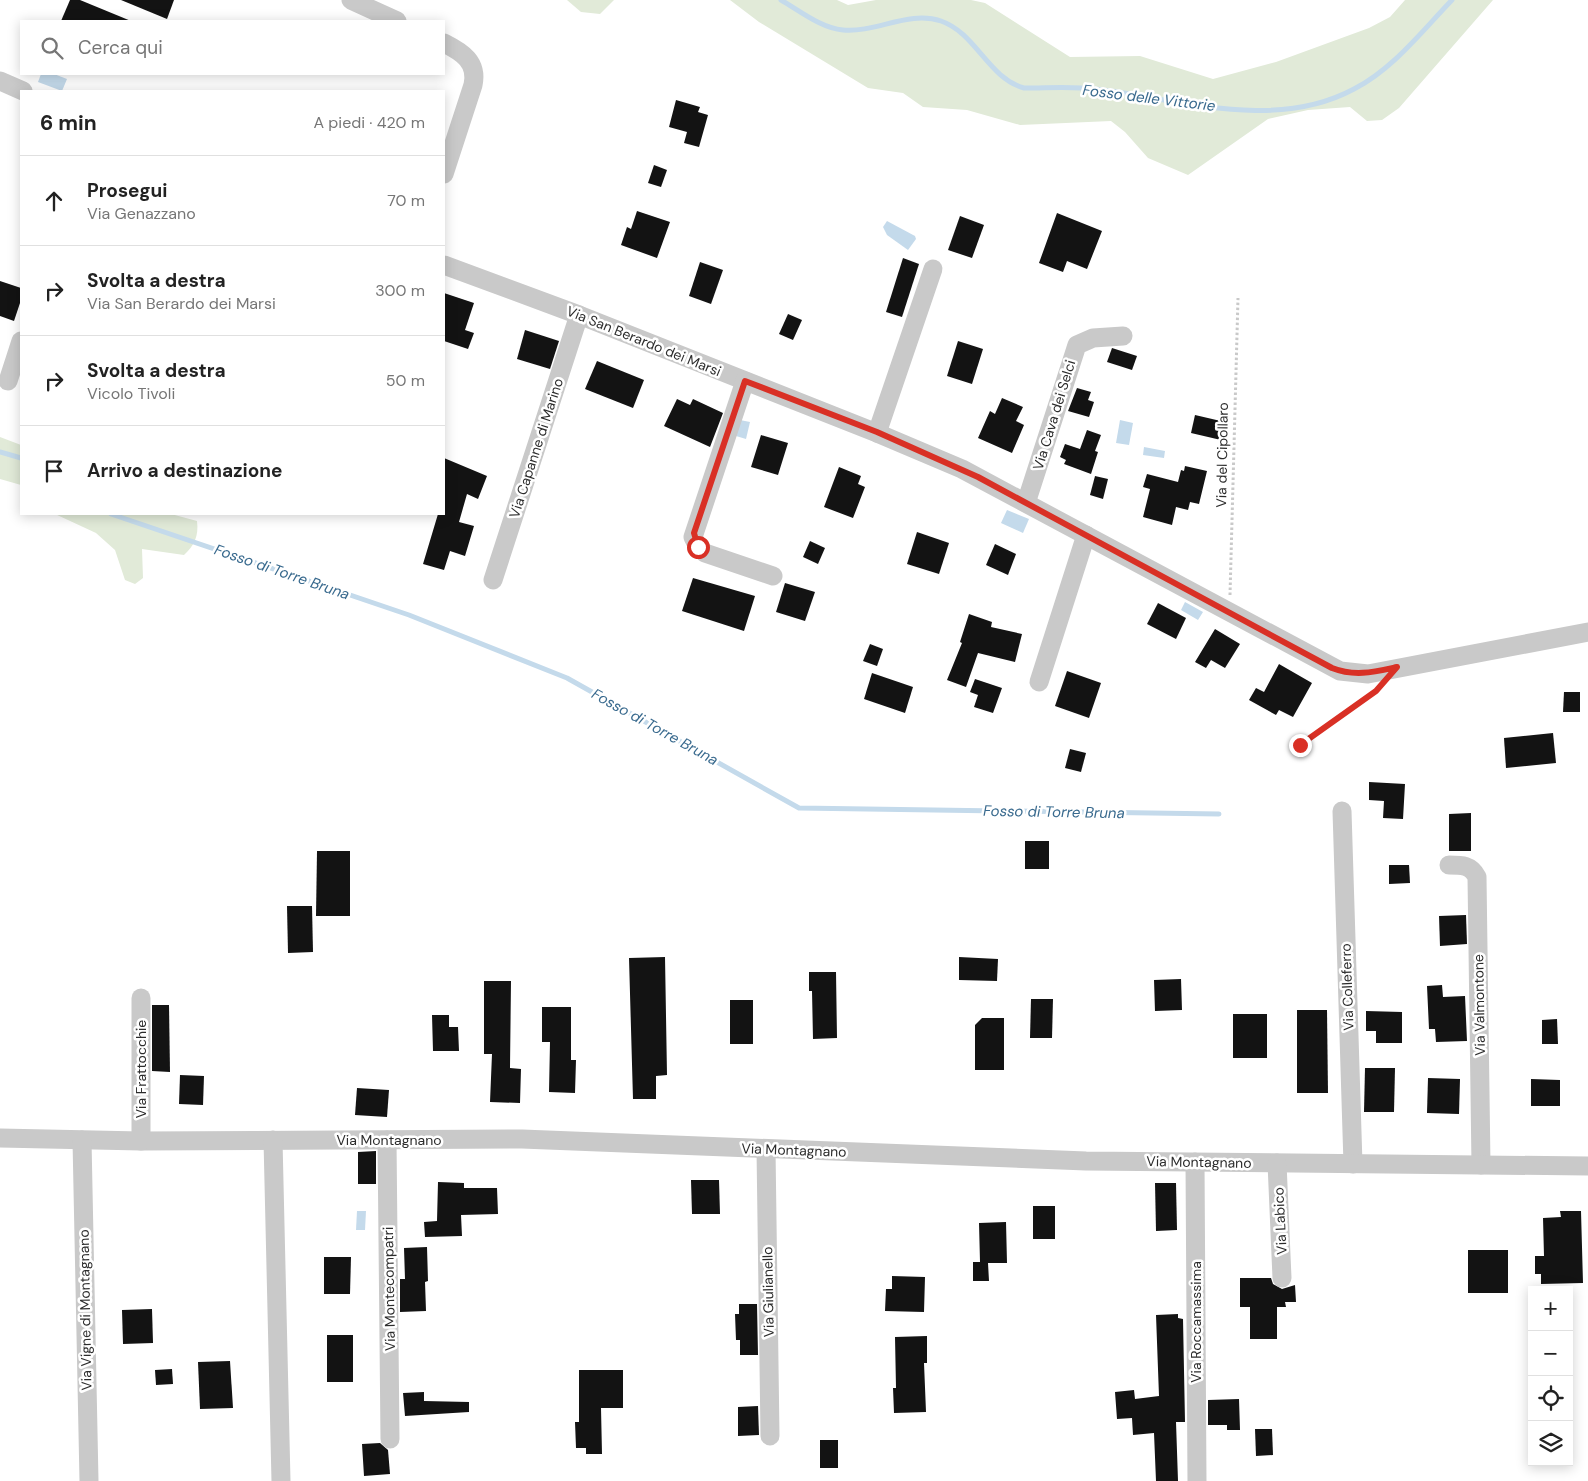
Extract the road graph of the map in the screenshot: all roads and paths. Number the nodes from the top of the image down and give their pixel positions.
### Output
1 (351, 0) edge
2 (395, 20) edge
3 (445, 44) edge
4 (0, 81) edge
5 (21, 90) edge
6 (445, 171) edge
7 (445, 265) edge
8 (933, 268) dead end
9 (1238, 298) dead end
10 (578, 315) junction
11 (1123, 336) dead end
12 (20, 344) edge
13 (8, 381) dead end
14 (745, 381) junction
15 (877, 432) junction
16 (1026, 503) junction
17 (1086, 535) junction
18 (773, 576) dead end
19 (493, 580) dead end
20 (1230, 613) junction
21 (1588, 632) edge
22 (1397, 667) junction
23 (1039, 682) dead end
24 (1300, 745) dead end
25 (1342, 811) dead end
26 (1449, 865) dead end
27 (141, 998) dead end
28 (0, 1138) edge
29 (82, 1140) junction
30 (273, 1140) junction
31 (387, 1140) junction
32 (140, 1141) junction
33 (766, 1149) junction
34 (1195, 1162) junction
35 (1277, 1163) junction
36 (1353, 1164) junction
37 (1481, 1165) junction
38 (1588, 1166) edge
39 (1282, 1278) dead end
40 (770, 1436) dead end
41 (390, 1439) dead end
42 (89, 1481) edge
43 (281, 1481) edge
44 (1197, 1481) edge

1 - 2 street
3 - 6 street
4 - 5 street
7 - 10 street, Via San Berardo dei Marsi
8 - 15 street
9 - 20 path, Via del Cipollaro
10 - 14 street, Via San Berardo dei Marsi
10 - 19 street, Via Capanne di Marino
11 - 16 street, Via Cava dei Selci
12 - 13 street
14 - 15 street, Via San Berardo dei Marsi
14 - 18 street
15 - 16 street, Via San Berardo dei Marsi
16 - 17 street, Via San Berardo dei Marsi
17 - 20 street, Via San Berardo dei Marsi
17 - 23 street
20 - 22 street, Via San Berardo dei Marsi
21 - 22 street, Via San Berardo dei Marsi
22 - 24 path
25 - 36 street, Via Colleferro
26 - 37 street, Via Valmontone
27 - 32 street, Via Frattocchie
28 - 29 street, Via Montagnano
29 - 32 street, Via Montagnano
29 - 42 street, Via Vigne di Montagnano
30 - 31 street, Via Montagnano
30 - 32 street, Via Montagnano
30 - 43 street
31 - 33 street, Via Montagnano
31 - 41 street, Via Montecompatri
33 - 34 street, Via Montagnano
33 - 40 street, Via Giulianello
34 - 35 street, Via Montagnano
34 - 44 street, Via Roccamassima
35 - 36 street, Via Montagnano
35 - 39 street, Via Labico
36 - 37 street, Via Montagnano
37 - 38 street, Via Montagnano

